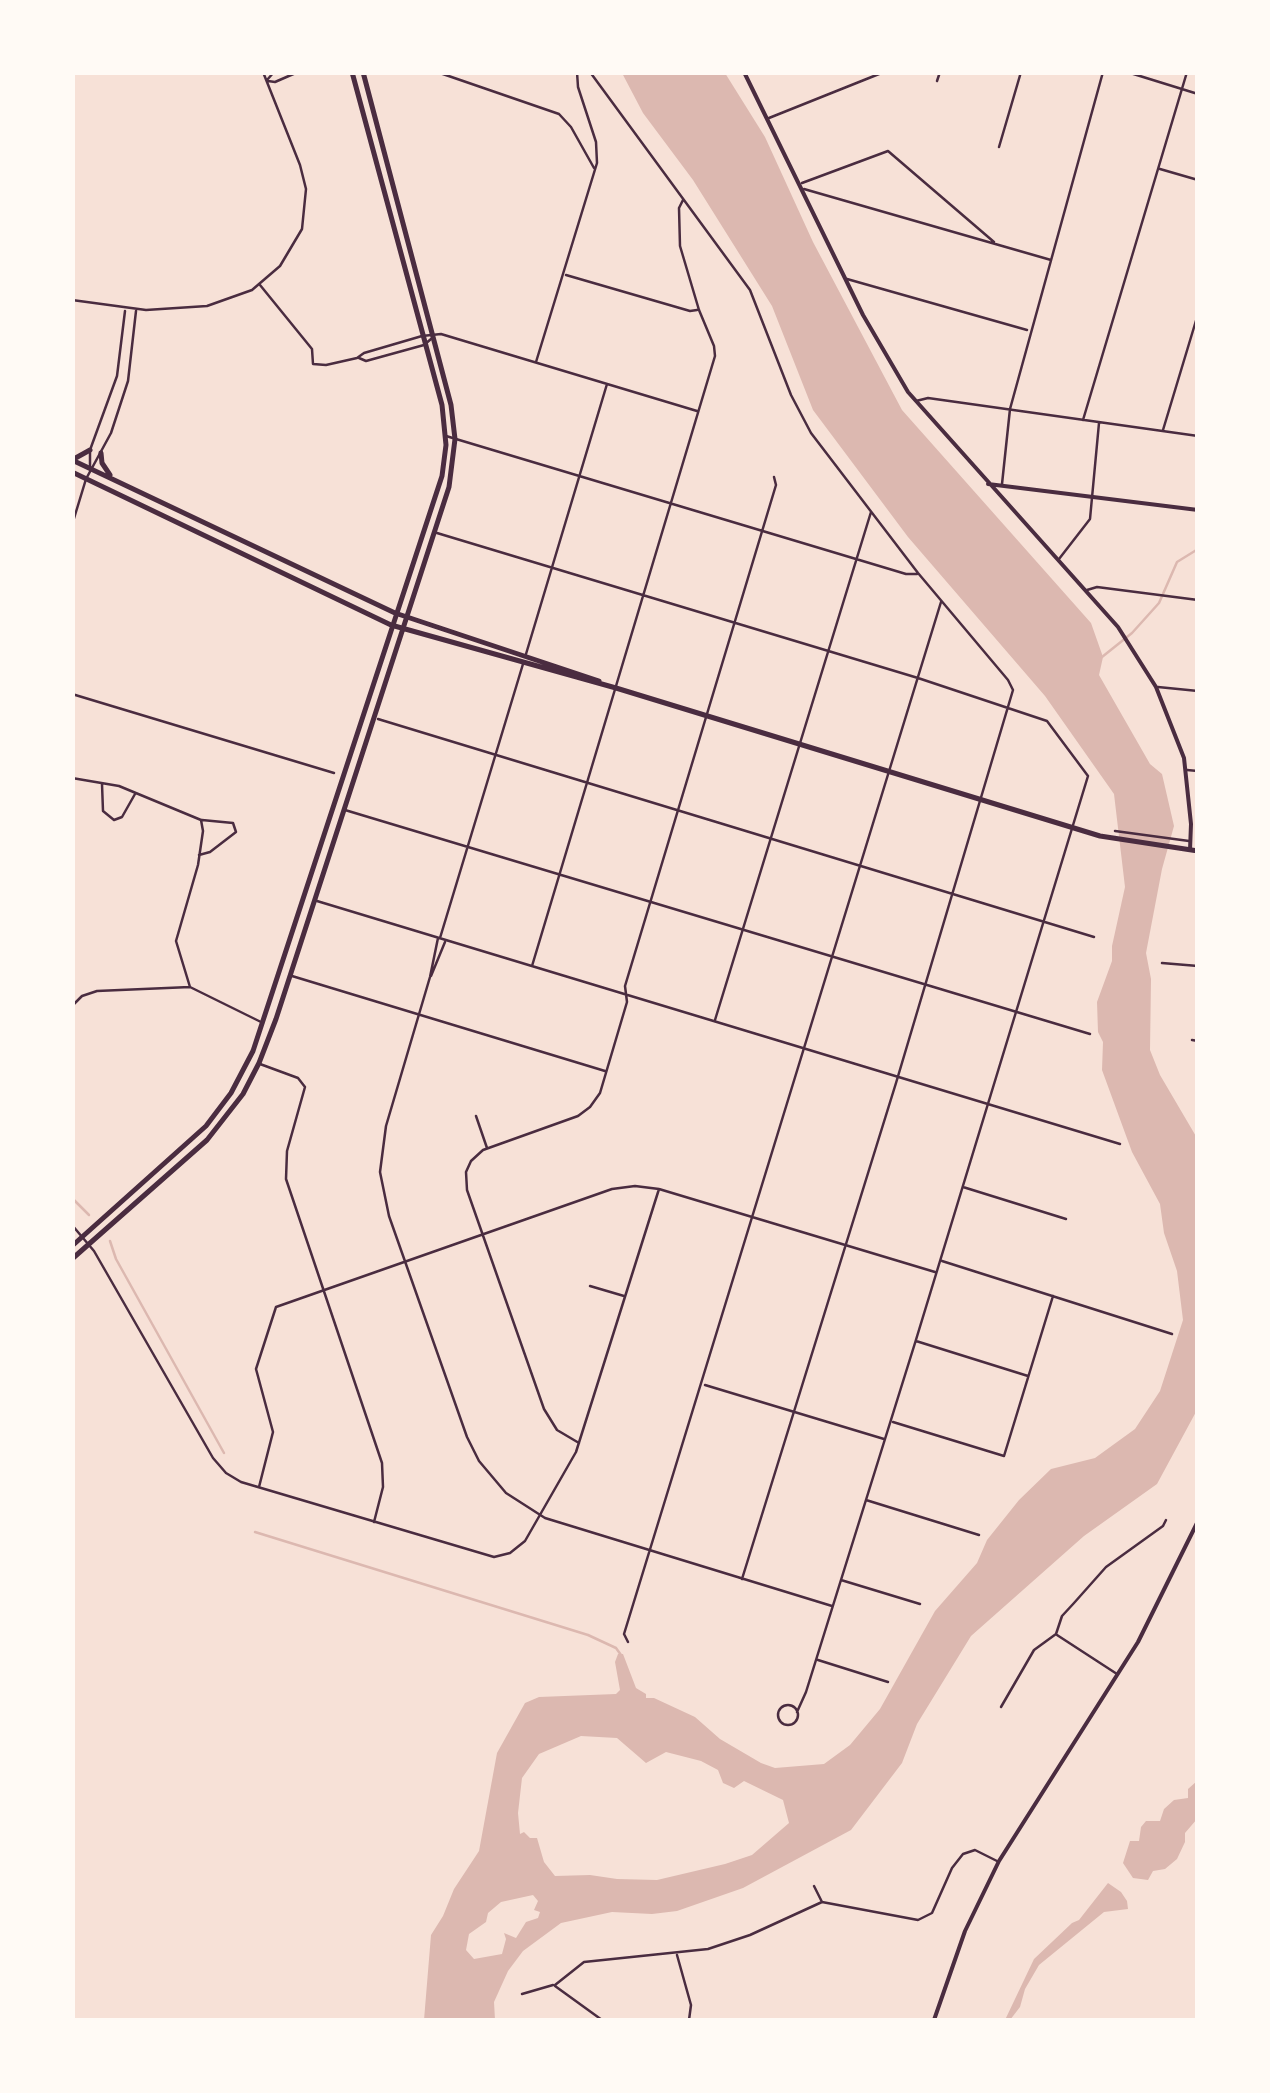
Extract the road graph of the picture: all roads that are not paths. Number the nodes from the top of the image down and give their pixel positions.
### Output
1 (263, 72) edge
2 (274, 72) edge
3 (298, 72) edge
4 (352, 72) edge
5 (363, 72) edge
6 (437, 72) edge
7 (577, 72) edge
8 (590, 72) edge
9 (744, 72) edge
10 (884, 72) edge
11 (940, 72) edge
12 (1020, 72) edge
13 (1104, 72) edge
14 (1127, 72) edge
15 (1187, 72) edge
16 (266, 81) junction
17 (938, 81) dead end
18 (1182, 89) junction
19 (1198, 94) edge
20 (768, 119) junction
21 (999, 147) dead end
22 (1158, 168) junction
23 (596, 170) junction
24 (1198, 180) edge
25 (801, 186) junction
26 (684, 198) junction
27 (405, 230) junction
28 (395, 232) junction
29 (996, 244) junction
30 (1050, 260) junction
31 (563, 274) junction
32 (845, 279) junction
33 (260, 285) junction
34 (72, 300) edge
35 (126, 308) junction
36 (136, 309) junction
37 (698, 310) junction
38 (1198, 314) edge
39 (1030, 330) junction
40 (422, 336) junction
41 (434, 337) junction
42 (424, 345) junction
43 (358, 358) junction
44 (536, 362) junction
45 (608, 384) junction
46 (914, 402) junction
47 (1010, 409) junction
48 (698, 412) junction
49 (1084, 420) junction
50 (1099, 422) junction
51 (1163, 431) junction
52 (446, 436) junction
53 (1198, 436) edge
54 (456, 439) junction
55 (90, 450) junction
56 (101, 453) junction
57 (72, 460) edge
58 (90, 469) junction
59 (72, 472) edge
60 (579, 476) junction
61 (774, 476) dead end
62 (86, 479) junction
63 (116, 480) junction
64 (988, 484) junction
65 (1002, 486) junction
66 (1092, 496) junction
67 (671, 504) junction
68 (1198, 510) edge
69 (871, 512) junction
70 (72, 525) edge
71 (762, 531) junction
72 (434, 532) junction
73 (854, 558) junction
74 (1058, 560) junction
75 (552, 568) junction
76 (918, 573) junction
77 (1086, 591) junction
78 (643, 595) junction
79 (1198, 600) edge
80 (942, 601) junction
81 (395, 613) junction
82 (407, 617) junction
83 (735, 622) junction
84 (391, 624) junction
85 (404, 628) junction
86 (826, 650) junction
87 (525, 659) junction
88 (918, 678) junction
89 (1156, 687) junction
90 (616, 688) junction
91 (1198, 691) edge
92 (72, 694) edge
93 (1008, 707) junction
94 (706, 716) junction
95 (374, 718) junction
96 (798, 744) junction
97 (496, 755) junction
98 (1186, 770) junction
99 (1198, 771) edge
100 (889, 772) junction
101 (334, 773) dead end
102 (72, 778) edge
103 (102, 783) junction
104 (587, 783) junction
105 (136, 793) junction
106 (981, 800) junction
107 (344, 810) junction
108 (678, 810) junction
109 (200, 820) junction
110 (1074, 828) junction
111 (1115, 831) dead end
112 (770, 838) junction
113 (1191, 841) junction
114 (468, 847) junction
115 (1194, 851) edge
116 (199, 856) junction
117 (861, 866) junction
118 (560, 874) junction
119 (952, 894) junction
120 (315, 900) junction
121 (650, 902) junction
122 (1044, 921) junction
123 (742, 930) junction
124 (1094, 937) dead end
125 (441, 939) junction
126 (833, 958) junction
127 (1162, 962) dead end
128 (532, 966) junction
129 (1198, 966) edge
130 (290, 976) junction
131 (925, 985) junction
132 (190, 986) junction
133 (626, 995) junction
134 (72, 1006) edge
135 (1017, 1012) junction
136 (419, 1015) junction
137 (714, 1021) junction
138 (264, 1023) junction
139 (1090, 1034) dead end
140 (806, 1049) junction
141 (259, 1063) junction
142 (606, 1072) junction
143 (898, 1076) junction
144 (989, 1104) junction
145 (476, 1116) dead end
146 (1120, 1144) dead end
147 (488, 1148) junction
148 (963, 1187) junction
149 (659, 1189) junction
150 (753, 1217) junction
151 (1066, 1220) dead end
152 (72, 1225) edge
153 (483, 1234) junction
154 (83, 1238) junction
155 (89, 1245) junction
156 (846, 1245) junction
157 (72, 1246) edge
158 (72, 1259) edge
159 (406, 1261) junction
160 (940, 1261) junction
161 (937, 1272) junction
162 (590, 1286) dead end
163 (322, 1290) junction
164 (1053, 1296) junction
165 (625, 1297) junction
166 (1172, 1334) dead end
167 (916, 1341) junction
168 (1029, 1376) junction
169 (702, 1384) junction
170 (794, 1412) junction
171 (891, 1421) junction
172 (885, 1440) junction
173 (579, 1442) junction
174 (259, 1487) junction
175 (866, 1500) junction
176 (540, 1516) junction
177 (1166, 1520) dead end
178 (1198, 1521) edge
179 (373, 1522) junction
180 (979, 1535) dead end
181 (650, 1551) junction
182 (742, 1579) junction
183 (841, 1580) junction
184 (920, 1604) dead end
185 (833, 1606) junction
186 (1056, 1634) junction
187 (628, 1642) dead end
188 (817, 1660) junction
189 (1118, 1675) junction
190 (888, 1682) dead end
191 (1001, 1707) dead end
192 (797, 1712) dead end
193 (998, 1862) junction
194 (814, 1886) dead end
195 (822, 1902) junction
196 (676, 1953) junction
197 (555, 1985) junction
198 (522, 1994) dead end
199 (602, 2020) edge
200 (689, 2020) edge
201 (934, 2020) edge

1 - 16 street
2 - 16 street
3 - 16 street
4 - 28 main road
5 - 27 main road
6 - 23 street
7 - 23 street
8 - 26 street
9 - 20 street
10 - 20 street
11 - 17 street
12 - 21 street
13 - 30 street
14 - 18 street
15 - 18 street
16 - 33 street
18 - 19 street
18 - 22 street
20 - 25 street
22 - 24 street
22 - 49 street
23 - 31 street
25 - 29 street
25 - 29 street
25 - 32 street
26 - 37 street
26 - 69 street
27 - 28 main road
27 - 41 main road
28 - 40 main road
29 - 30 street
30 - 39 street
31 - 37 street
31 - 44 street
32 - 39 street
32 - 46 street
33 - 36 street
33 - 43 street
34 - 35 street
35 - 36 street
35 - 55 street
36 - 56 street
37 - 48 street
38 - 51 street
39 - 47 street
40 - 41 street
40 - 42 main road
40 - 43 street
41 - 42 street
41 - 44 street
41 - 54 main road
42 - 43 street
42 - 52 main road
44 - 45 street
45 - 48 street
45 - 60 street
46 - 47 street
46 - 64 street
47 - 49 street
47 - 65 street
48 - 67 street
49 - 50 street
50 - 51 street
50 - 66 street
51 - 53 street
52 - 54 street
52 - 81 main road
54 - 60 street
54 - 72 main road
55 - 57 main road
55 - 58 street
56 - 58 street
56 - 63 main road
57 - 58 main road
58 - 62 street
58 - 63 main road
59 - 62 main road
60 - 67 street
60 - 75 street
61 - 71 street
62 - 70 street
62 - 84 main road
63 - 81 main road
64 - 65 street
64 - 74 street
65 - 66 street
66 - 68 street
66 - 74 street
67 - 71 street
67 - 78 street
69 - 73 street
69 - 76 street
71 - 73 street
71 - 83 street
72 - 75 street
72 - 82 main road
73 - 76 street
73 - 86 street
74 - 77 street
75 - 78 street
75 - 87 street
76 - 80 street
77 - 79 street
77 - 89 street
78 - 83 street
78 - 90 street
80 - 88 street
80 - 93 street
81 - 82 main road
81 - 84 main road
82 - 85 main road
82 - 87 main road
83 - 86 street
83 - 94 street
84 - 85 main road
84 - 138 main road
85 - 87 main road
85 - 95 main road
86 - 88 street
86 - 96 street
87 - 90 main road
87 - 97 street
88 - 93 street
88 - 100 street
89 - 91 street
89 - 98 street
90 - 94 main road
90 - 104 street
92 - 101 street
93 - 106 street
93 - 110 street
94 - 96 main road
94 - 108 street
95 - 97 street
95 - 107 main road
96 - 100 main road
96 - 112 street
97 - 104 street
97 - 114 street
98 - 99 street
98 - 113 street
100 - 106 main road
100 - 117 street
102 - 103 street
103 - 105 street
103 - 105 street
104 - 108 street
104 - 118 street
105 - 109 street
106 - 110 main road
106 - 119 street
107 - 114 street
107 - 120 main road
108 - 112 street
108 - 121 street
109 - 116 street
109 - 116 street
110 - 115 main road
110 - 122 street
111 - 113 street
112 - 117 street
112 - 123 street
113 - 115 street
114 - 118 street
114 - 125 street
116 - 132 street
117 - 119 street
117 - 126 street
118 - 121 street
118 - 128 street
119 - 122 street
119 - 131 street
120 - 125 street
120 - 130 main road
121 - 123 street
121 - 133 street
122 - 124 street
122 - 135 street
123 - 126 street
123 - 137 street
125 - 128 street
125 - 136 street
126 - 131 street
126 - 140 street
127 - 129 street
128 - 133 street
130 - 136 street
130 - 141 main road
131 - 135 street
131 - 143 street
132 - 134 street
132 - 138 street
133 - 137 street
133 - 142 street
135 - 139 street
135 - 144 street
136 - 142 street
136 - 159 street
137 - 140 street
138 - 154 main road
140 - 143 street
140 - 150 street
141 - 155 main road
141 - 163 street
142 - 147 street
143 - 144 street
143 - 156 street
144 - 146 street
144 - 148 street
145 - 147 street
147 - 153 street
148 - 151 street
148 - 160 street
149 - 150 street
149 - 153 street
149 - 165 street
150 - 156 street
150 - 169 street
152 - 154 street
153 - 159 street
153 - 173 street
154 - 155 street
154 - 157 main road
155 - 158 main road
155 - 174 street
156 - 161 street
156 - 170 street
159 - 163 street
159 - 176 street
160 - 161 street
160 - 164 street
161 - 167 street
162 - 165 street
163 - 174 street
163 - 179 street
164 - 166 street
164 - 168 street
165 - 173 street
167 - 168 street
167 - 171 street
168 - 171 street
169 - 170 street
169 - 181 street
170 - 172 street
170 - 182 street
171 - 172 street
172 - 175 street
173 - 176 street
174 - 179 street
175 - 180 street
175 - 183 street
176 - 179 street
176 - 181 street
177 - 186 street
178 - 189 street
181 - 182 street
181 - 187 street
182 - 185 street
183 - 184 street
183 - 185 street
185 - 188 street
186 - 189 street
186 - 191 street
188 - 190 street
188 - 192 street
189 - 193 street
193 - 195 street
193 - 201 street
194 - 195 street
195 - 196 street
196 - 197 street
196 - 200 street
197 - 198 street
197 - 199 street

